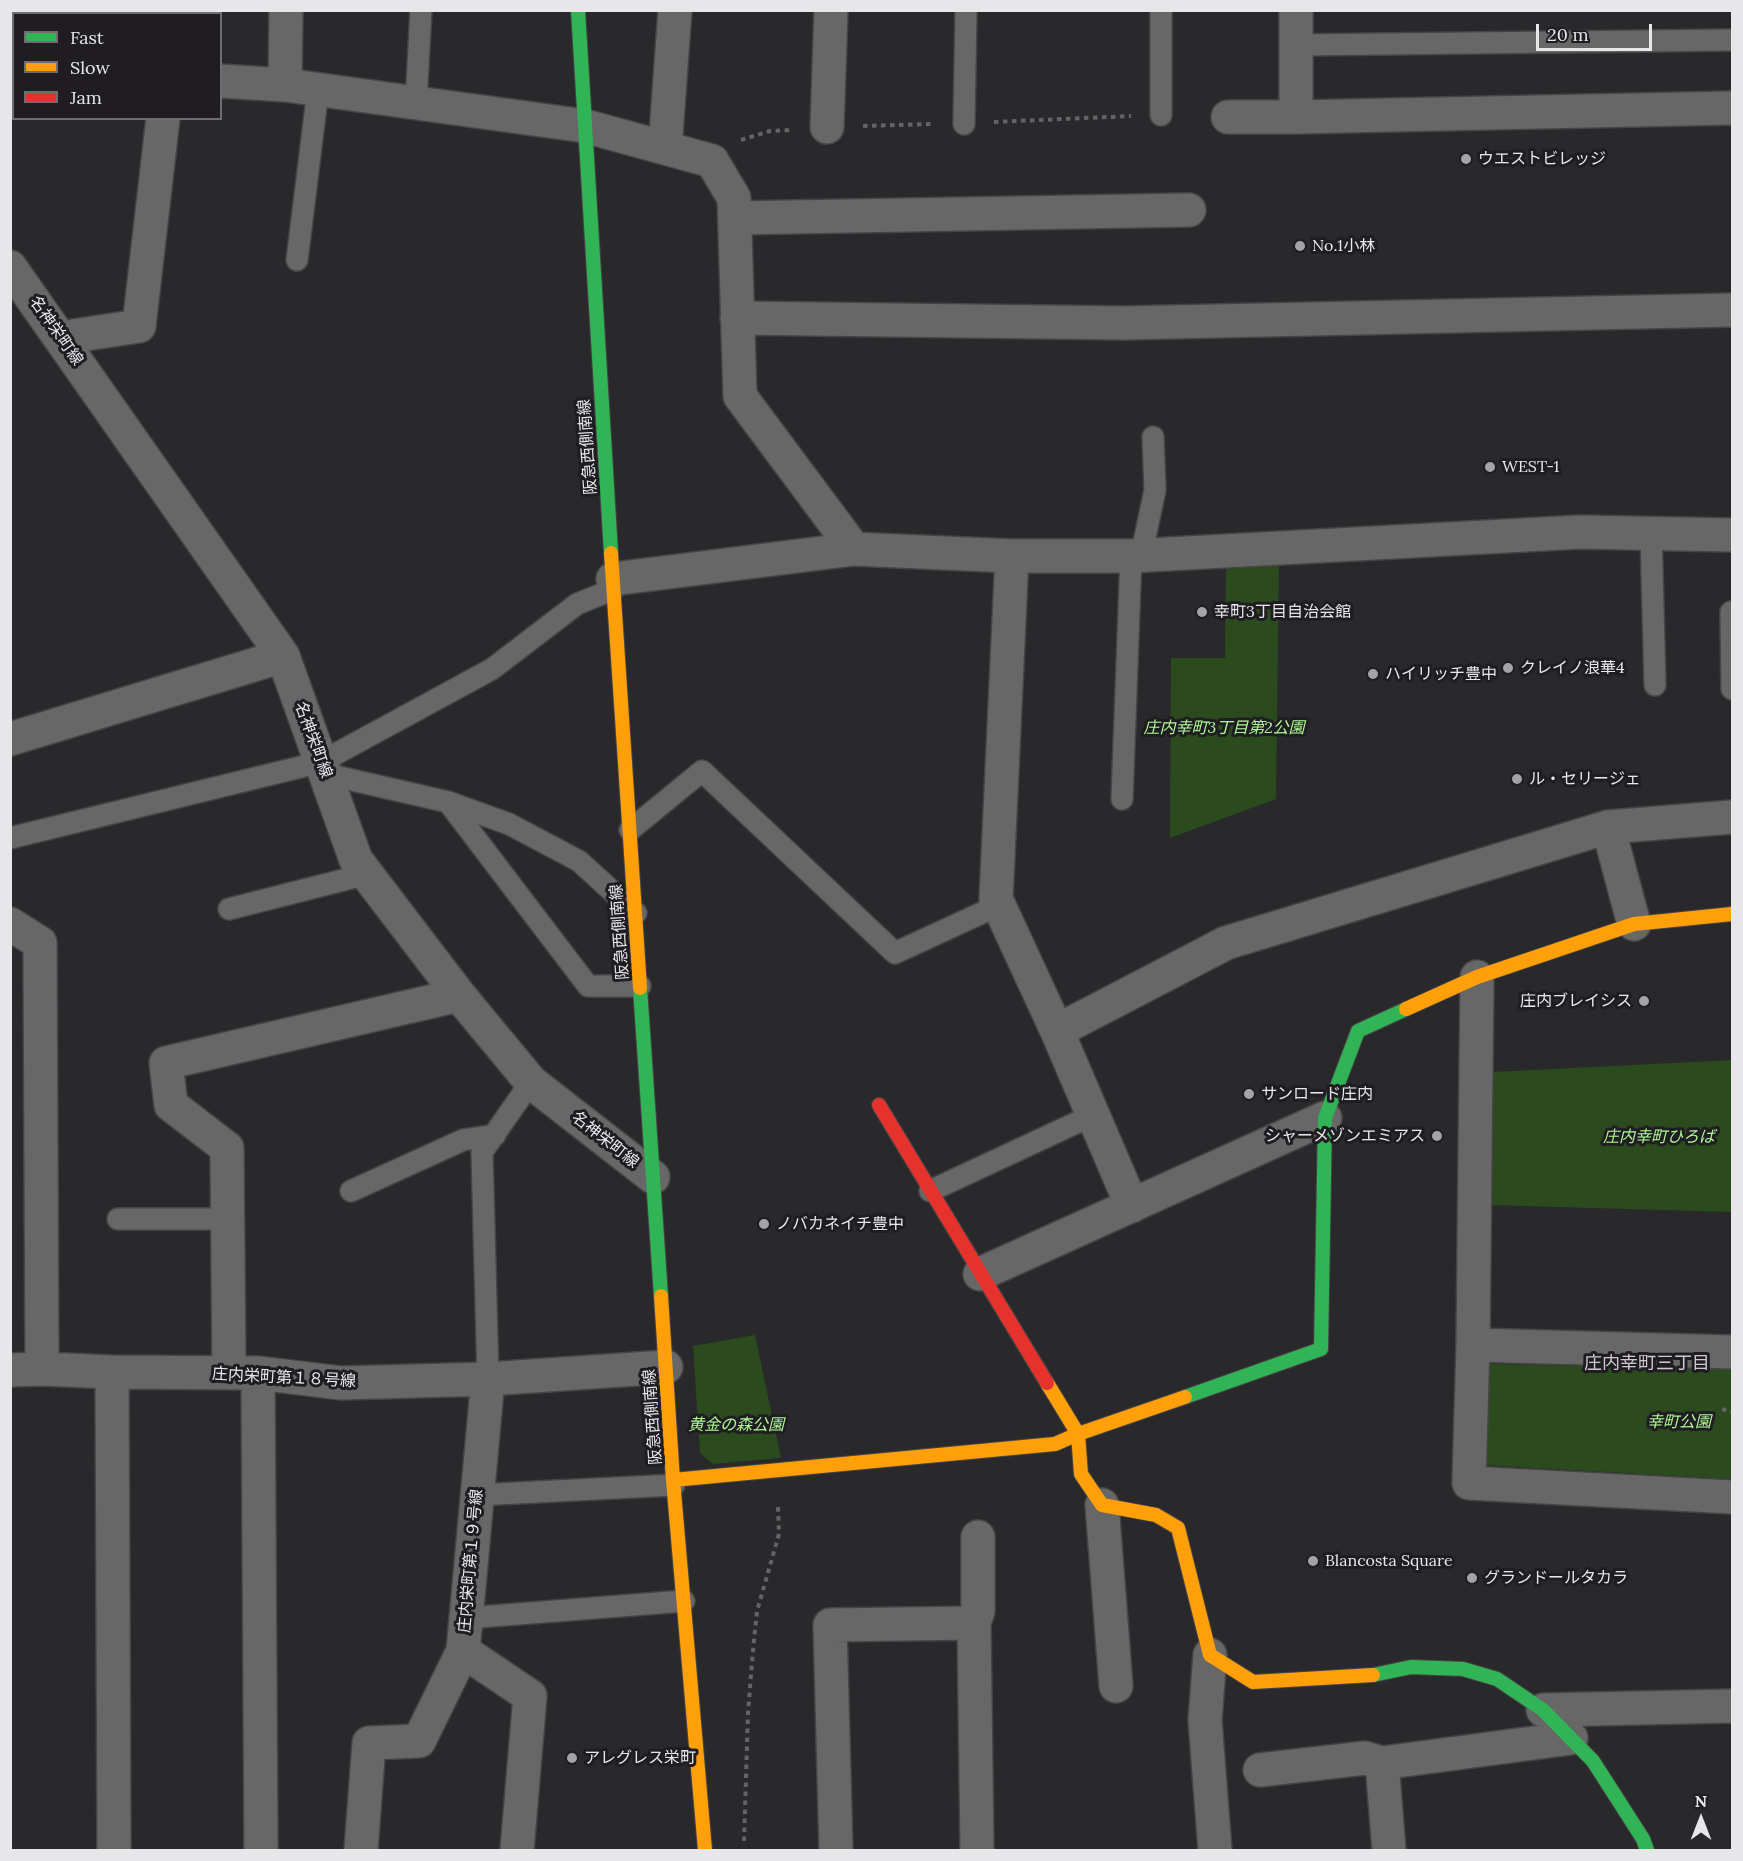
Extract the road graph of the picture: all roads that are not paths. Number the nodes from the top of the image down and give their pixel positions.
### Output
1 (286, 10) edge
2 (421, 10) edge
3 (578, 10) edge
4 (675, 10) edge
5 (831, 10) edge
6 (966, 10) edge
7 (1161, 10) edge
8 (1296, 10) edge
9 (1732, 40) edge
10 (1296, 45) junction
11 (222, 81) edge
12 (285, 85) junction
13 (318, 90) junction
14 (416, 103) junction
15 (1732, 108) edge
16 (1161, 115) dead end
17 (1227, 117) dead end
18 (1296, 117) junction
19 (163, 120) edge
20 (964, 124) dead end
21 (585, 126) junction
22 (827, 128) dead end
23 (665, 148) junction
24 (1189, 210) dead end
25 (735, 218) junction
26 (297, 260) dead end
27 (10, 267) edge
28 (1732, 310) edge
29 (737, 318) junction
30 (60, 338) junction
31 (1153, 437) dead end
32 (1651, 533) junction
33 (1732, 535) edge
34 (854, 549) junction
35 (1012, 556) junction
36 (1136, 556) junction
37 (613, 584) junction
38 (1731, 612) dead end
39 (283, 656) junction
40 (1655, 685) dead end
41 (1732, 689) edge
42 (10, 739) edge
43 (324, 768) junction
44 (1122, 799) dead end
45 (448, 802) junction
46 (1732, 817) edge
47 (1608, 827) junction
48 (630, 830) junction
49 (10, 838) edge
50 (367, 874) junction
51 (999, 905) junction
52 (229, 909) dead end
53 (636, 914) junction
54 (1732, 914) edge
55 (10, 924) edge
56 (1634, 924) junction
57 (1478, 976) junction
58 (640, 986) junction
59 (459, 995) junction
60 (1057, 1031) junction
61 (531, 1082) junction
62 (879, 1105) dead end
63 (1093, 1115) junction
64 (1325, 1118) junction
65 (495, 1135) junction
66 (653, 1177) junction
67 (351, 1191) dead end
68 (930, 1191) junction
69 (1132, 1206) junction
70 (118, 1219) dead end
71 (228, 1219) junction
72 (980, 1274) junction
73 (1473, 1345) junction
74 (1732, 1352) edge
75 (666, 1367) junction
76 (26, 1369) edge
77 (112, 1372) junction
78 (243, 1373) junction
79 (488, 1379) junction
80 (1078, 1434) junction
81 (674, 1482) junction
82 (477, 1495) junction
83 (1732, 1497) edge
84 (1102, 1505) junction
85 (978, 1537) dead end
86 (684, 1601) junction
87 (466, 1618) junction
88 (974, 1623) junction
89 (463, 1651) junction
90 (1210, 1655) junction
91 (1116, 1686) dead end
92 (1732, 1706) edge
93 (1543, 1710) junction
94 (1571, 1738) junction
95 (1382, 1762) junction
96 (1260, 1770) dead end
97 (114, 1851) edge
98 (261, 1851) edge
99 (361, 1851) edge
100 (517, 1851) edge
101 (705, 1851) edge
102 (836, 1851) edge
103 (977, 1851) edge
104 (1215, 1851) edge
105 (1389, 1851) edge
106 (1647, 1851) edge

1 - 12 street
2 - 14 lane
3 - 21 street, 阪急西側南線
4 - 23 street
5 - 22 street
6 - 20 lane
7 - 16 lane
8 - 10 street
9 - 10 lane
10 - 18 street
11 - 12 street
12 - 13 street
13 - 14 street
13 - 26 lane
14 - 21 street
15 - 18 street
17 - 18 street
19 - 30 street
21 - 23 street
21 - 37 street, 阪急西側南線
23 - 25 street
24 - 25 street
25 - 29 street
27 - 30 street, 名神栄町線
28 - 29 street
29 - 34 street
30 - 39 street, 名神栄町線
31 - 36 lane
32 - 33 street
32 - 36 street
32 - 40 lane
34 - 35 street
34 - 37 street
35 - 36 street
35 - 51 street
36 - 44 lane
37 - 43 lane
37 - 48 street, 阪急西側南線
38 - 41 lane
39 - 42 street
39 - 43 street, 名神栄町線
43 - 45 lane
43 - 49 lane
43 - 50 street, 名神栄町線
45 - 53 lane
45 - 58 lane
46 - 47 street
47 - 56 street
47 - 60 street
48 - 51 lane
48 - 53 street, 阪急西側南線
50 - 52 lane
50 - 59 street, 名神栄町線
51 - 60 street
53 - 58 street, 阪急西側南線
54 - 56 street
55 - 76 street
56 - 57 street
57 - 64 street
57 - 73 street
58 - 66 street, 阪急西側南線
59 - 61 street, 名神栄町線
59 - 71 street
60 - 63 street
61 - 65 lane
61 - 66 street, 名神栄町線
62 - 68 street
63 - 68 lane
63 - 69 street
64 - 69 street
64 - 80 street
65 - 67 lane
65 - 79 lane
66 - 75 street, 阪急西側南線
68 - 72 street
69 - 72 street
70 - 71 lane
71 - 78 street
72 - 80 street
73 - 74 street
73 - 83 street
75 - 79 street, 庄内栄町第１８号線
75 - 81 street, 阪急西側南線
76 - 77 street, 庄内栄町第１８号線
77 - 78 street, 庄内栄町第１８号線
77 - 97 street
78 - 79 street, 庄内栄町第１８号線
78 - 98 street
79 - 82 street, 庄内栄町第１９号線
80 - 81 street
80 - 84 street
81 - 82 lane
81 - 86 street, 阪急西側南線
82 - 87 street, 庄内栄町第１９号線
84 - 90 street
84 - 91 street
85 - 88 street
86 - 87 lane
86 - 101 street, 阪急西側南線
87 - 89 street, 庄内栄町第１９号線
88 - 102 street
88 - 103 street
89 - 99 street
89 - 100 street, 庄内栄町第１９号線
90 - 93 street
90 - 104 street
92 - 93 street
93 - 94 street
94 - 95 street
94 - 106 street
95 - 96 street
95 - 105 street

